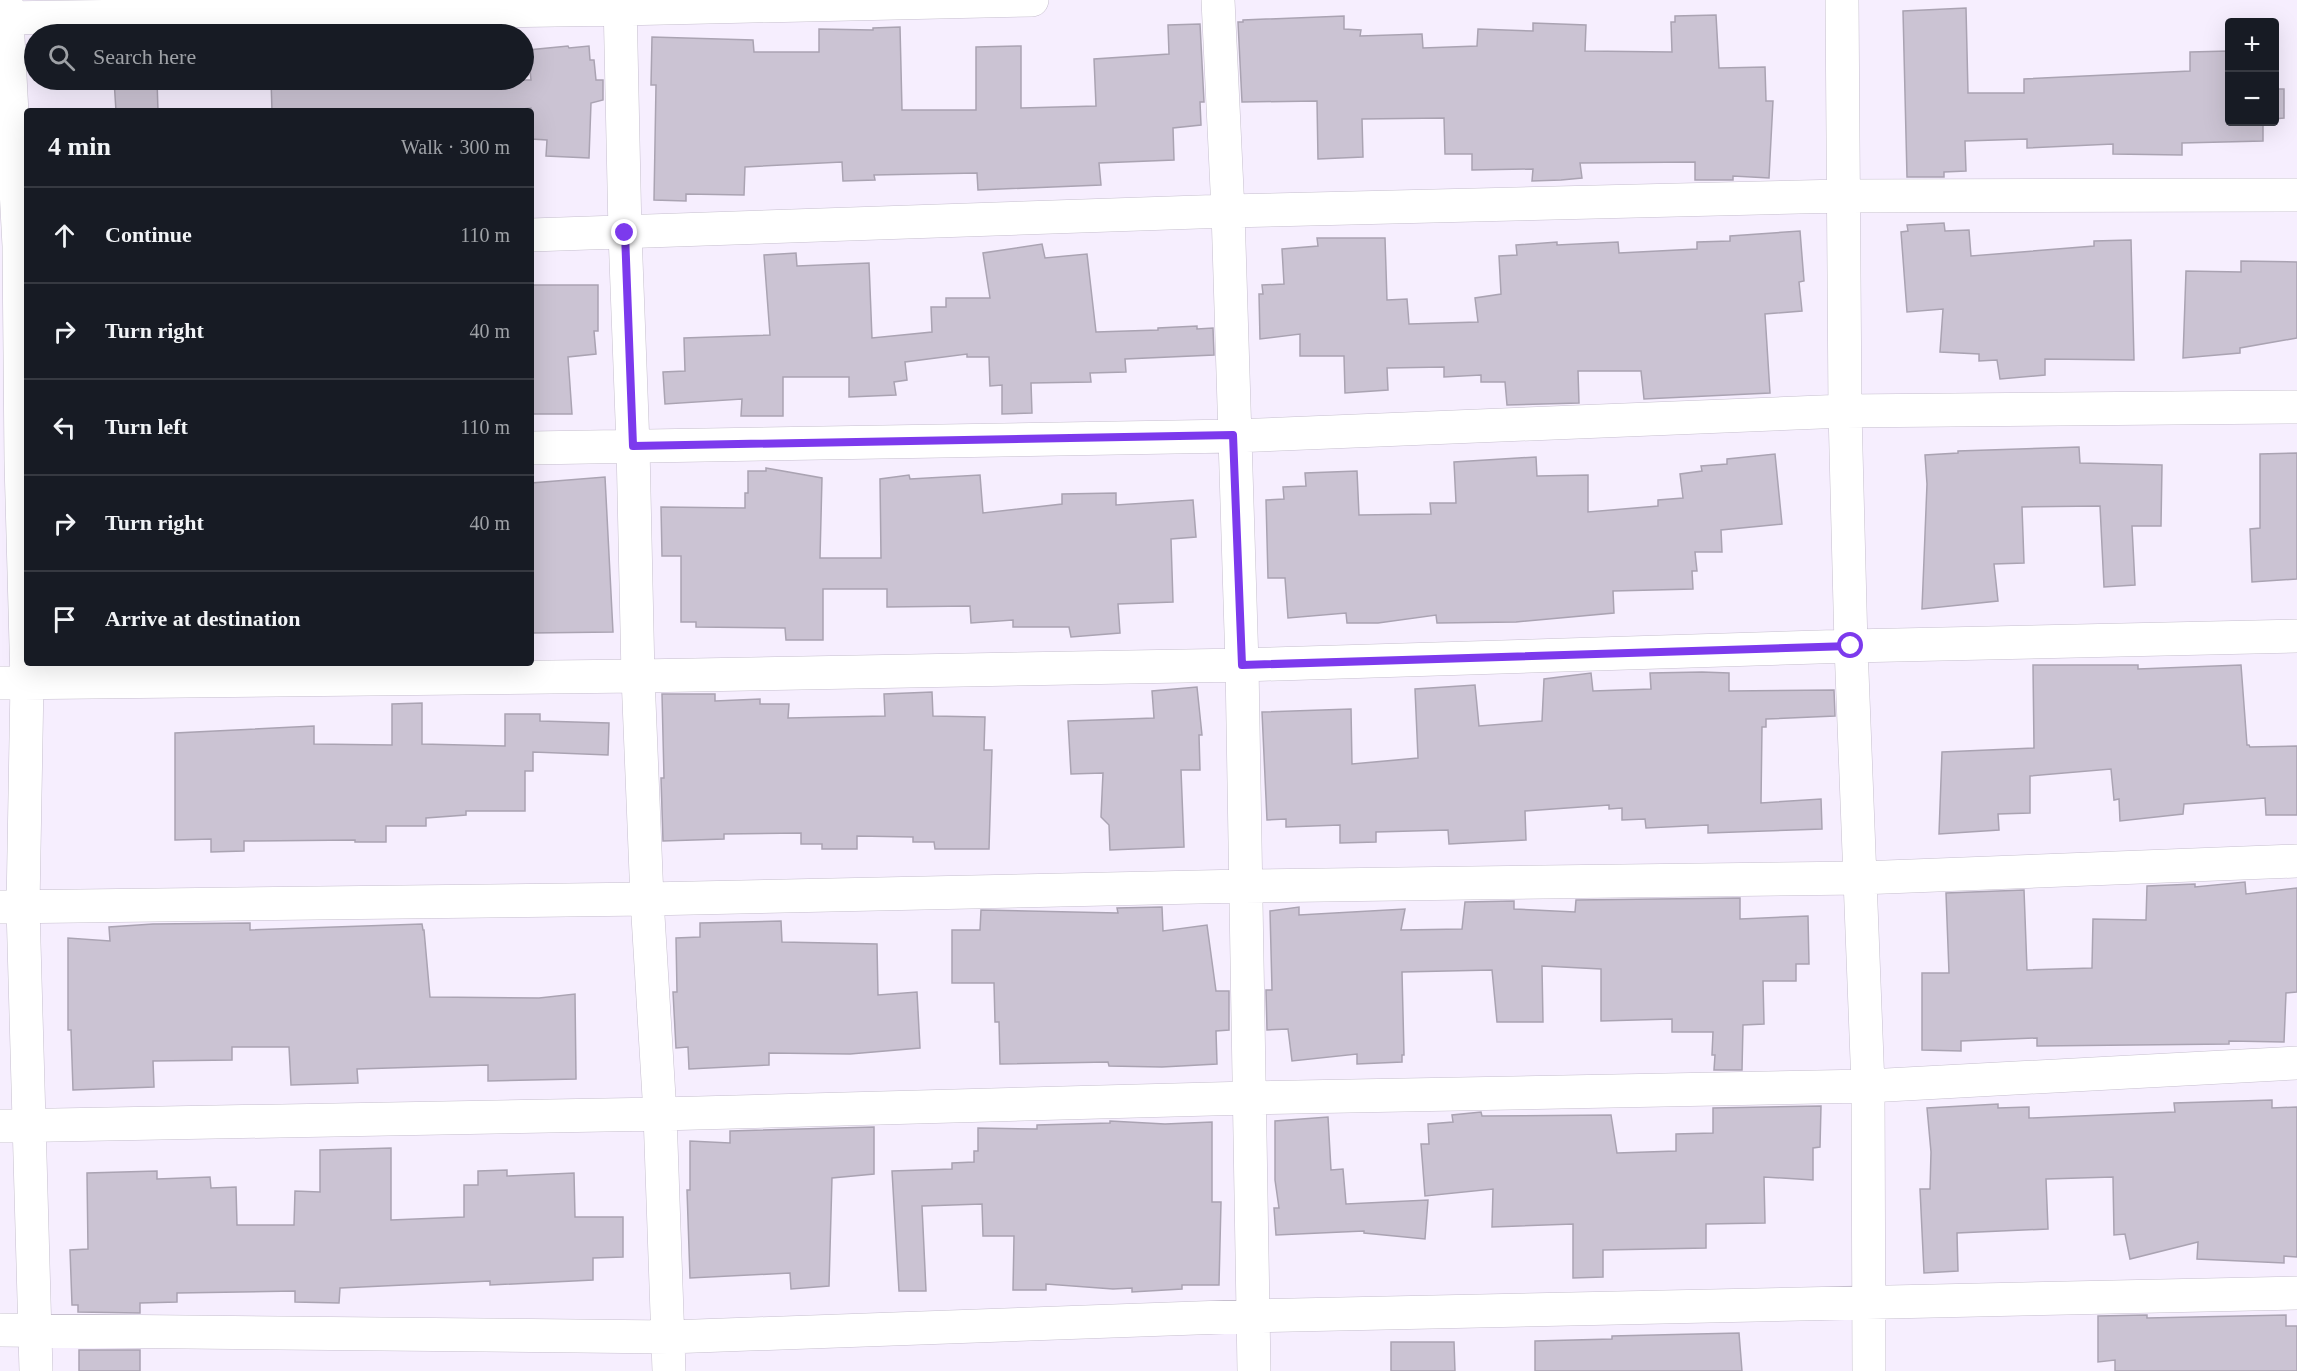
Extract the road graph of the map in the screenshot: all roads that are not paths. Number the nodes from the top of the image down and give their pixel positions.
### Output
1 (1032, 0) edge
2 (1218, 0) edge
3 (1842, 0) edge
4 (620, 5) edge
5 (5, 12) edge
6 (2297, 195) edge
7 (1842, 196) junction
8 (1228, 211) junction
9 (625, 233) junction
10 (534, 235) edge
11 (15, 246) edge
12 (2297, 407) edge
13 (1845, 411) junction
14 (1233, 435) junction
15 (633, 446) junction
16 (534, 448) edge
17 (16, 462) edge
18 (2297, 636) edge
19 (1851, 646) junction
20 (1242, 665) junction
21 (638, 676) junction
22 (14, 683) edge
23 (2297, 861) edge
24 (1860, 878) junction
25 (1244, 886) junction
26 (647, 899) junction
27 (12, 907) edge
28 (2297, 1063) edge
29 (1868, 1086) junction
30 (1249, 1098) junction
31 (660, 1114) junction
32 (15, 1126) edge
33 (2297, 1293) edge
34 (1868, 1303) junction
35 (1252, 1316) junction
36 (35, 1329) junction
37 (0, 1330) edge
38 (669, 1337) junction
39 (36, 1371) edge
40 (669, 1371) edge
41 (1254, 1371) edge
42 (1869, 1371) edge

1 - 4 street
2 - 8 street
3 - 7 street
4 - 5 street
4 - 9 street
5 - 11 street
6 - 7 street
7 - 8 street
7 - 13 street
8 - 9 street
8 - 14 street
9 - 10 street
9 - 15 street
11 - 17 street
12 - 13 street
13 - 14 street
13 - 19 street
14 - 15 street
14 - 20 street
15 - 16 street
15 - 21 street
17 - 22 street
18 - 19 street
19 - 20 street
19 - 24 street
20 - 21 street
20 - 25 street
21 - 22 street
21 - 26 street
22 - 27 street
23 - 24 street
24 - 25 street
24 - 29 street
25 - 26 street
25 - 30 street
26 - 27 street
26 - 31 street
27 - 32 street
28 - 29 street
29 - 30 street
29 - 34 street
30 - 31 street
30 - 35 street
31 - 32 street
31 - 38 street
32 - 36 street
33 - 34 street
34 - 35 street
34 - 42 street
35 - 38 street
35 - 41 street
36 - 37 street
36 - 38 street
36 - 39 street
38 - 40 street

